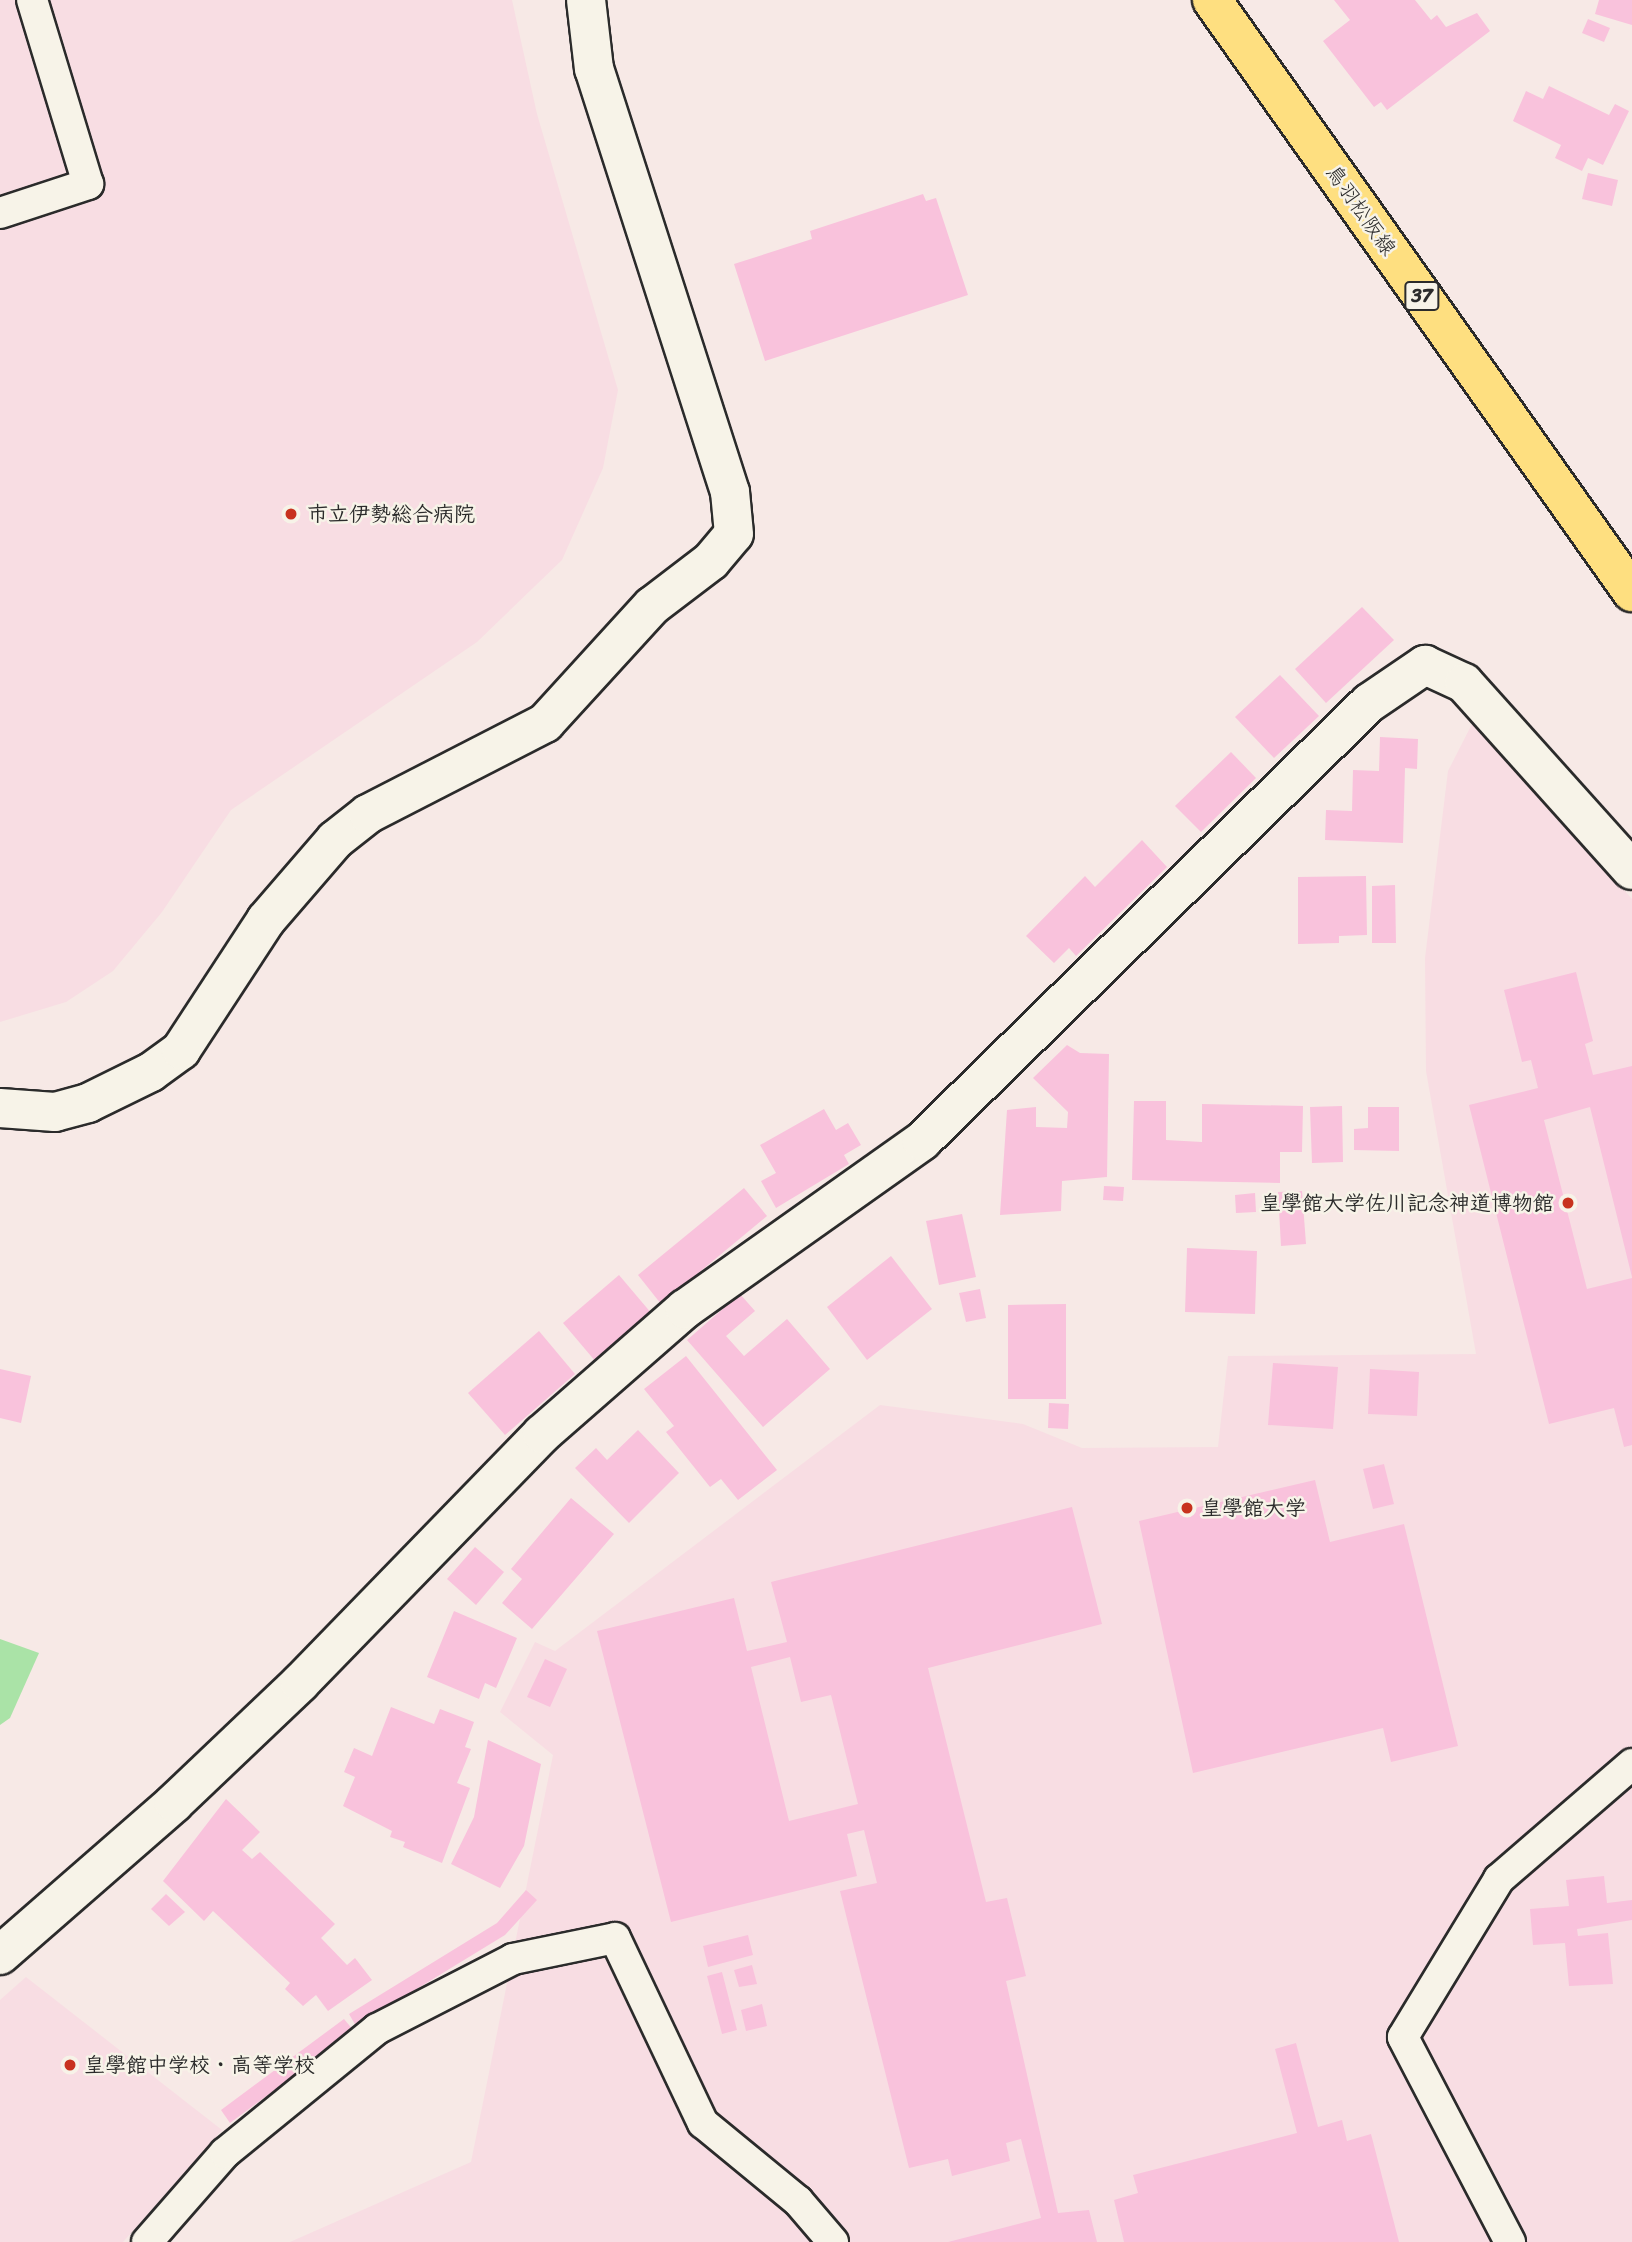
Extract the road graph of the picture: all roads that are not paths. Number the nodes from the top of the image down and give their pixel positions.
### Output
1 (32, 0) edge
2 (586, 0) edge
3 (1212, 0) edge
4 (0, 213) edge
5 (1632, 592) edge
6 (1632, 870) edge
7 (0, 1108) edge
8 (1632, 1764) edge
9 (0, 1955) edge
10 (147, 2242) edge
11 (833, 2242) edge
12 (1510, 2242) edge

1 - 4 lane
2 - 7 street
3 - 5 main road, 鳥羽松阪線 / 37
6 - 9 street
8 - 12 lane
10 - 11 lane

